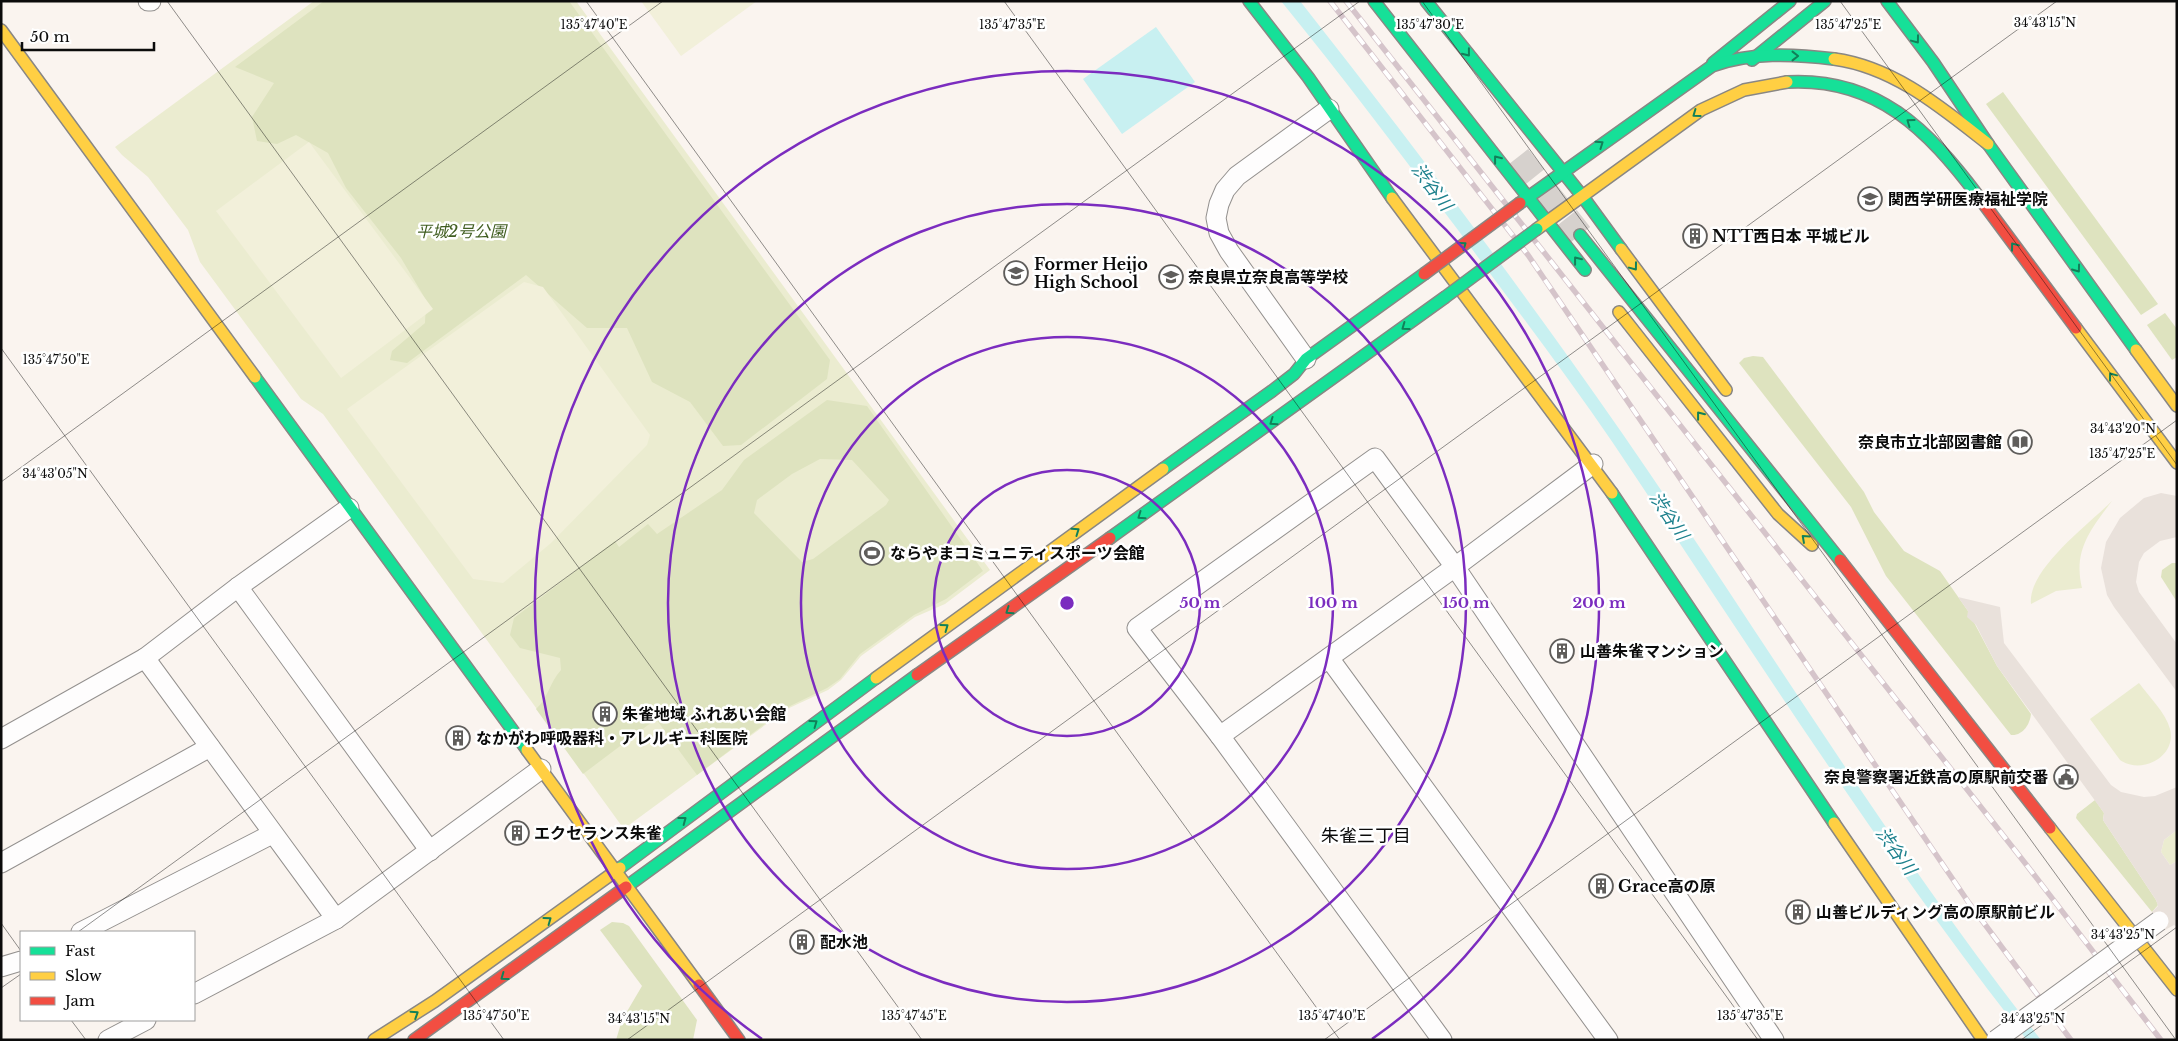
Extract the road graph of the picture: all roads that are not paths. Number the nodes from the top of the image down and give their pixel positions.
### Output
1 (1249, 1) edge
2 (1374, 1) edge
3 (1426, 1) edge
4 (1790, 1) edge
5 (1825, 1) edge
6 (1887, 1) edge
7 (1767, 20) junction
8 (1, 30) edge
9 (1755, 56) junction
10 (1746, 68) dead end
11 (1700, 74) junction
12 (1739, 78) dead end
13 (1786, 82) junction
14 (1718, 99) junction
15 (1329, 109) junction
16 (1988, 144) junction
17 (1561, 173) junction
18 (1582, 197) junction
19 (1524, 200) junction
20 (1548, 222) junction
21 (1580, 235) tunnel mouth
22 (1591, 276) dead end
23 (1609, 300) dead end
24 (1306, 359) junction
25 (1736, 403) dead end
26 (2177, 406) edge
27 (2177, 463) edge
28 (1593, 464) junction
29 (349, 508) junction
30 (1816, 510) dead end
31 (1455, 567) junction
32 (238, 588) junction
33 (1867, 594) junction
34 (145, 658) junction
35 (1329, 658) junction
36 (1220, 736) junction
37 (1, 739) edge
38 (210, 747) junction
39 (541, 769) junction
40 (272, 834) junction
41 (430, 851) junction
42 (1, 864) edge
43 (617, 870) junction
44 (628, 886) junction
45 (336, 919) junction
46 (2159, 921) dead end
47 (83, 931) edge
48 (20, 961) edge
49 (1, 967) edge
50 (2177, 990) edge
51 (195, 993) edge
52 (144, 1021) edge
53 (108, 1040) edge
54 (374, 1040) edge
55 (414, 1040) edge
56 (739, 1040) edge
57 (1442, 1040) edge
58 (1608, 1040) edge
59 (1774, 1040) edge
60 (1983, 1040) edge
61 (1996, 1040) edge

1 - 15 street
19 -> 2 street
3 -> 17 street
4 - 7 street
5 - 9 street
6 -> 16 street
7 - 9 street
7 - 11 street
8 - 29 street
9 - 10 street
9 - 11 street
9 - 13 street
9 -> 16 street
17 -> 11 street
12 - 14 street
13 - 14 street
27 -> 13 street
14 -> 18 street
15 - 24 street
15 - 28 street
16 -> 26 street
17 - 18 street
17 - 19 street
18 - 20 street
18 -> 25 street
19 - 20 street
24 -> 19 street, bridge
22 -> 20 street
20 -> 44 street, bridge
21 - 33 street
33 -> 23 street
43 -> 24 street
28 - 31 street
28 - 60 street
29 - 32 street
29 - 39 street
30 - 33 street
31 - 35 street
31 - 36 street
31 - 59 street
32 - 34 street
32 - 41 street
33 - 50 street
34 - 37 street
34 - 38 street
35 - 36 street
35 - 58 street
36 - 57 street
38 - 40 street
38 - 42 street
39 - 41 street
39 - 43 street
40 - 45 street
40 - 47 street
41 - 45 street
43 - 44 street
54 -> 43 street
44 -> 55 street
44 - 56 street
45 - 51 street
46 - 61 street, bridge
48 - 49 street
52 - 53 street

